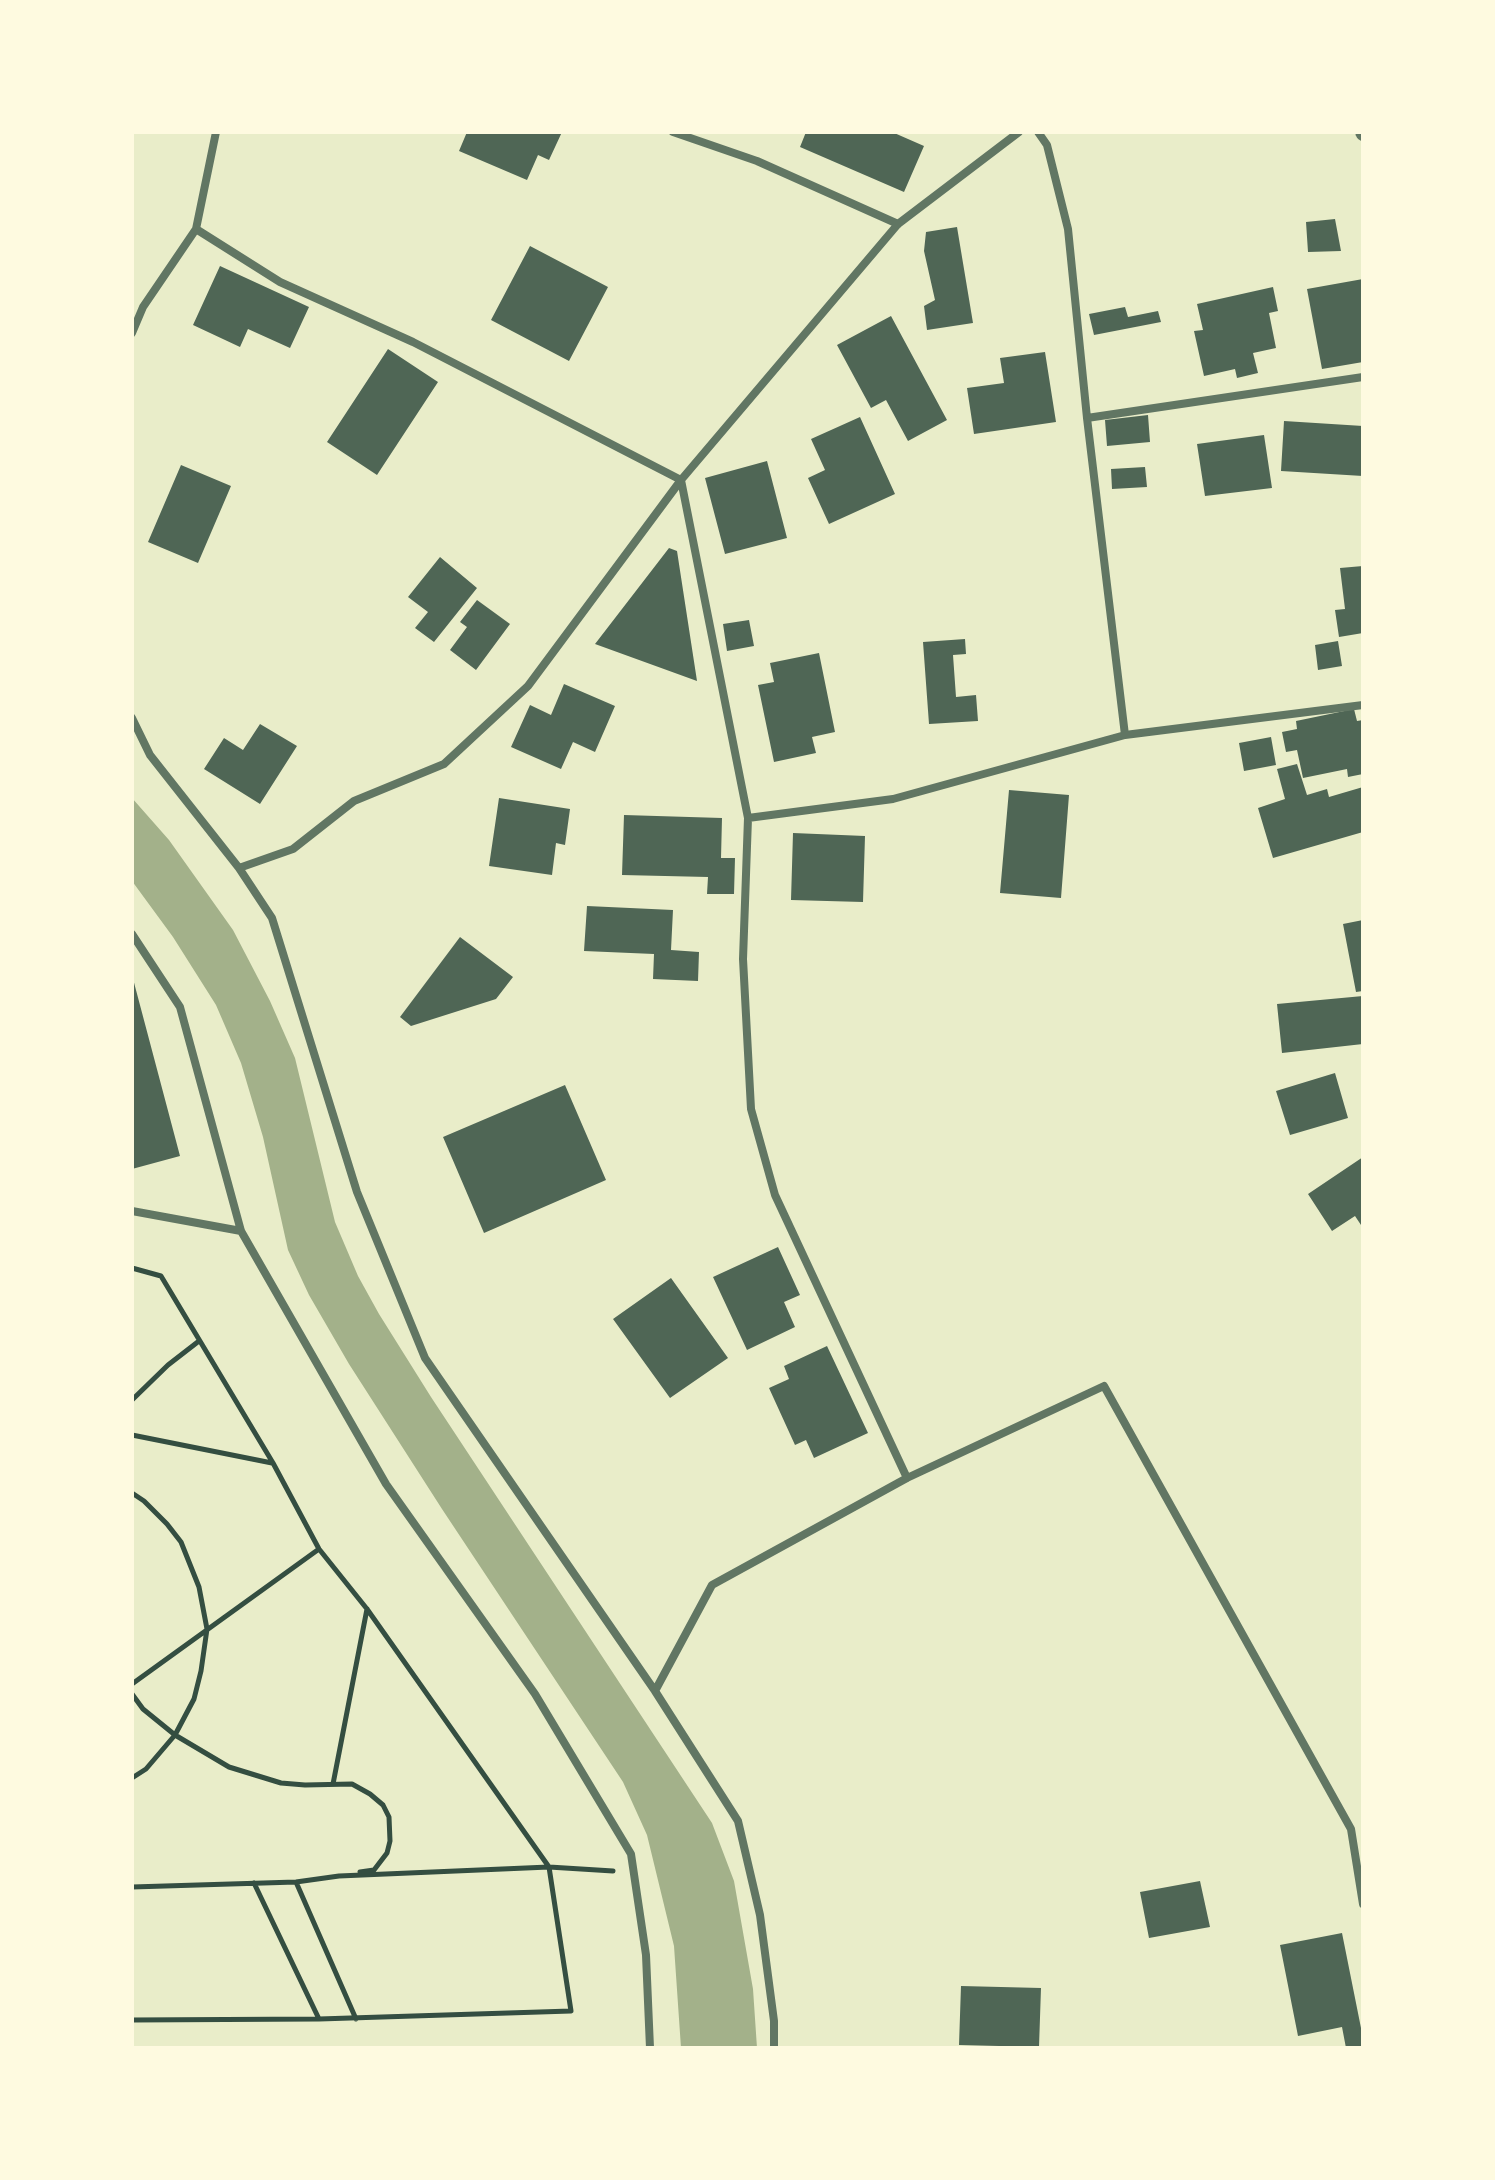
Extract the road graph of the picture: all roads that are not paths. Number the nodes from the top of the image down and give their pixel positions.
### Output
1 (216, 132) edge
2 (673, 132) edge
3 (1019, 132) edge
4 (1038, 132) edge
5 (898, 224) junction
6 (196, 229) junction
7 (132, 333) edge
8 (1363, 377) edge
9 (1087, 418) junction
10 (681, 480) junction
11 (1363, 705) edge
12 (132, 718) edge
13 (1125, 735) junction
14 (748, 818) junction
15 (239, 868) junction
16 (132, 934) edge
17 (132, 1211) edge
18 (241, 1231) junction
19 (907, 1478) junction
20 (655, 1691) junction
21 (1363, 1904) edge
22 (650, 2048) edge
23 (774, 2048) edge

1 - 6 street
2 - 5 street
3 - 5 street
4 - 9 street
5 - 10 street
6 - 7 street
6 - 10 street
8 - 9 street
9 - 13 street
10 - 14 street
10 - 15 street
11 - 13 street
12 - 15 street
13 - 14 street
14 - 19 street
15 - 20 street
16 - 18 street
17 - 18 street
18 - 22 street
19 - 20 street
19 - 21 street
20 - 23 street

